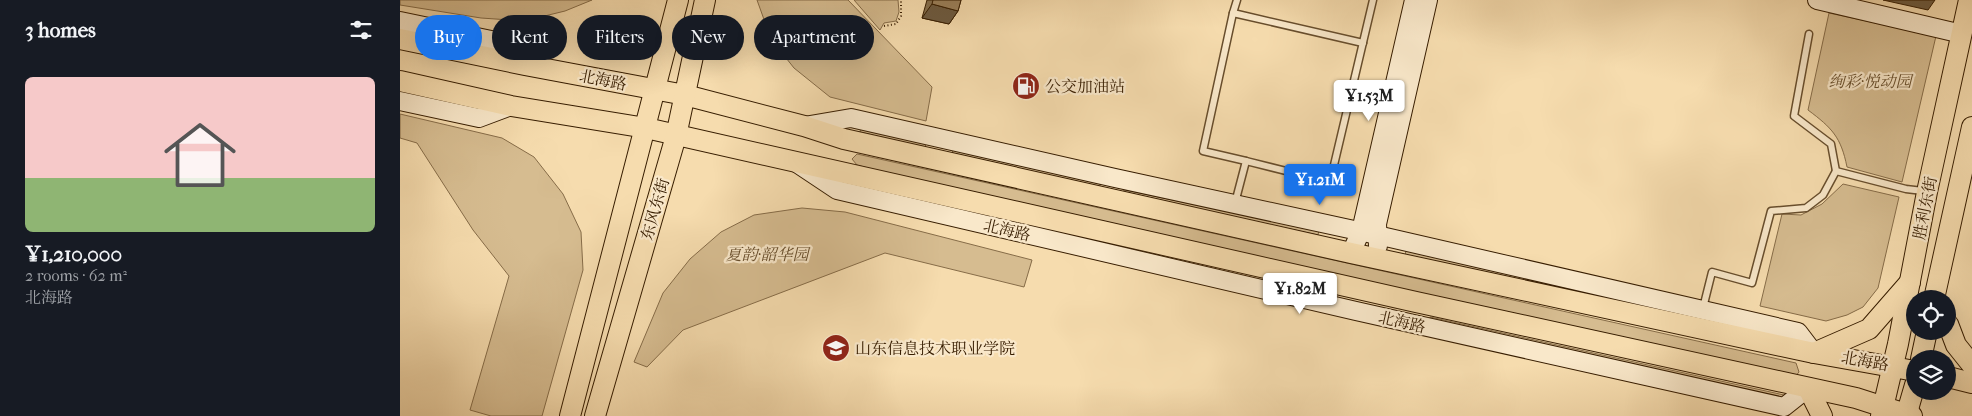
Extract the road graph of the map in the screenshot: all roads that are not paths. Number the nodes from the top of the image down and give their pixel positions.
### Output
1 (678, 0) edge
2 (705, 0) edge
3 (1236, 0) edge
4 (1373, 0) edge
5 (1414, 0) edge
6 (1428, 0) edge
7 (1817, 0) edge
8 (1970, 0) edge
9 (1233, 13) junction
10 (400, 21) edge
11 (1809, 34) dead end
12 (1962, 34) junction
13 (400, 39) edge
14 (1363, 42) junction
15 (525, 65) junction
16 (400, 81) edge
17 (655, 90) junction
18 (684, 95) junction
19 (400, 101) edge
20 (511, 106) junction
21 (804, 126) junction
22 (1972, 127) edge
23 (646, 128) junction
24 (676, 136) junction
25 (942, 138) junction
26 (939, 160) junction
27 (1246, 161) junction
28 (1836, 171) junction
29 (1115, 178) junction
30 (1927, 192) junction
31 (1111, 199) junction
32 (1235, 204) junction
33 (1369, 233) junction
34 (1351, 253) junction
35 (1379, 259) junction
36 (1941, 267) junction
37 (1911, 281) junction
38 (1936, 290) edge
39 (1943, 290) edge
40 (1702, 310) junction
41 (1954, 340) edge
42 (1814, 353) junction
43 (1972, 365) edge
44 (1893, 366) junction
45 (1906, 369) edge
46 (1956, 380) edge
47 (1972, 383) edge
48 (1808, 388) junction
49 (1912, 400) edge
50 (1882, 411) edge
51 (1908, 415) edge
52 (570, 416) edge
53 (595, 416) edge
54 (1822, 416) edge

1 - 17 main road, 东风东街
2 - 18 main road, 东风东街
3 - 9 lane
4 - 14 lane
5 - 33 street
6 - 33 street
7 - 12 street
8 - 12 main road, 胜利东街
9 - 14 lane
9 - 27 lane
10 - 15 street
11 - 28 lane
12 - 30 main road, 胜利东街
13 - 15 main road, 北海路
14 - 27 lane
15 - 17 main road, 北海路
16 - 20 main road, 北海路
17 - 18 main road, 北海路
17 - 23 main road, 东风东街
18 - 21 main road, 北海路
18 - 24 main road, 东风东街
19 - 20 street
20 - 23 main road, 北海路
21 - 25 street, 北海路
21 - 26 main road, 北海路
22 - 36 main road, 胜利东街
23 - 24 main road, 北海路
23 - 52 main road, 东风东街
24 - 48 main road, 北海路
24 - 53 main road, 东风东街
25 - 26 street
25 - 29 street, 北海路
26 - 31 main road, 北海路
27 - 32 lane
28 - 30 lane
28 - 40 lane
29 - 31 street
29 - 32 street, 北海路
30 - 37 main road, 胜利东街
31 - 34 main road, 北海路
32 - 33 street, 北海路
33 - 34 street
33 - 35 street
33 - 40 street, 北海路
34 - 35 main road, 北海路
35 - 42 main road, 北海路
36 - 38 main road, 胜利东街
36 - 39 main road
37 - 42 main road
37 - 44 main road, 胜利东街
40 - 42 street, 北海路
41 - 43 main road
42 - 44 main road, 北海路
44 - 45 main road, 北海路
44 - 50 main road, 胜利东街
46 - 47 main road
48 - 50 main road, 北海路
48 - 54 main road
49 - 51 main road
50 - 51 main road, 北海路

